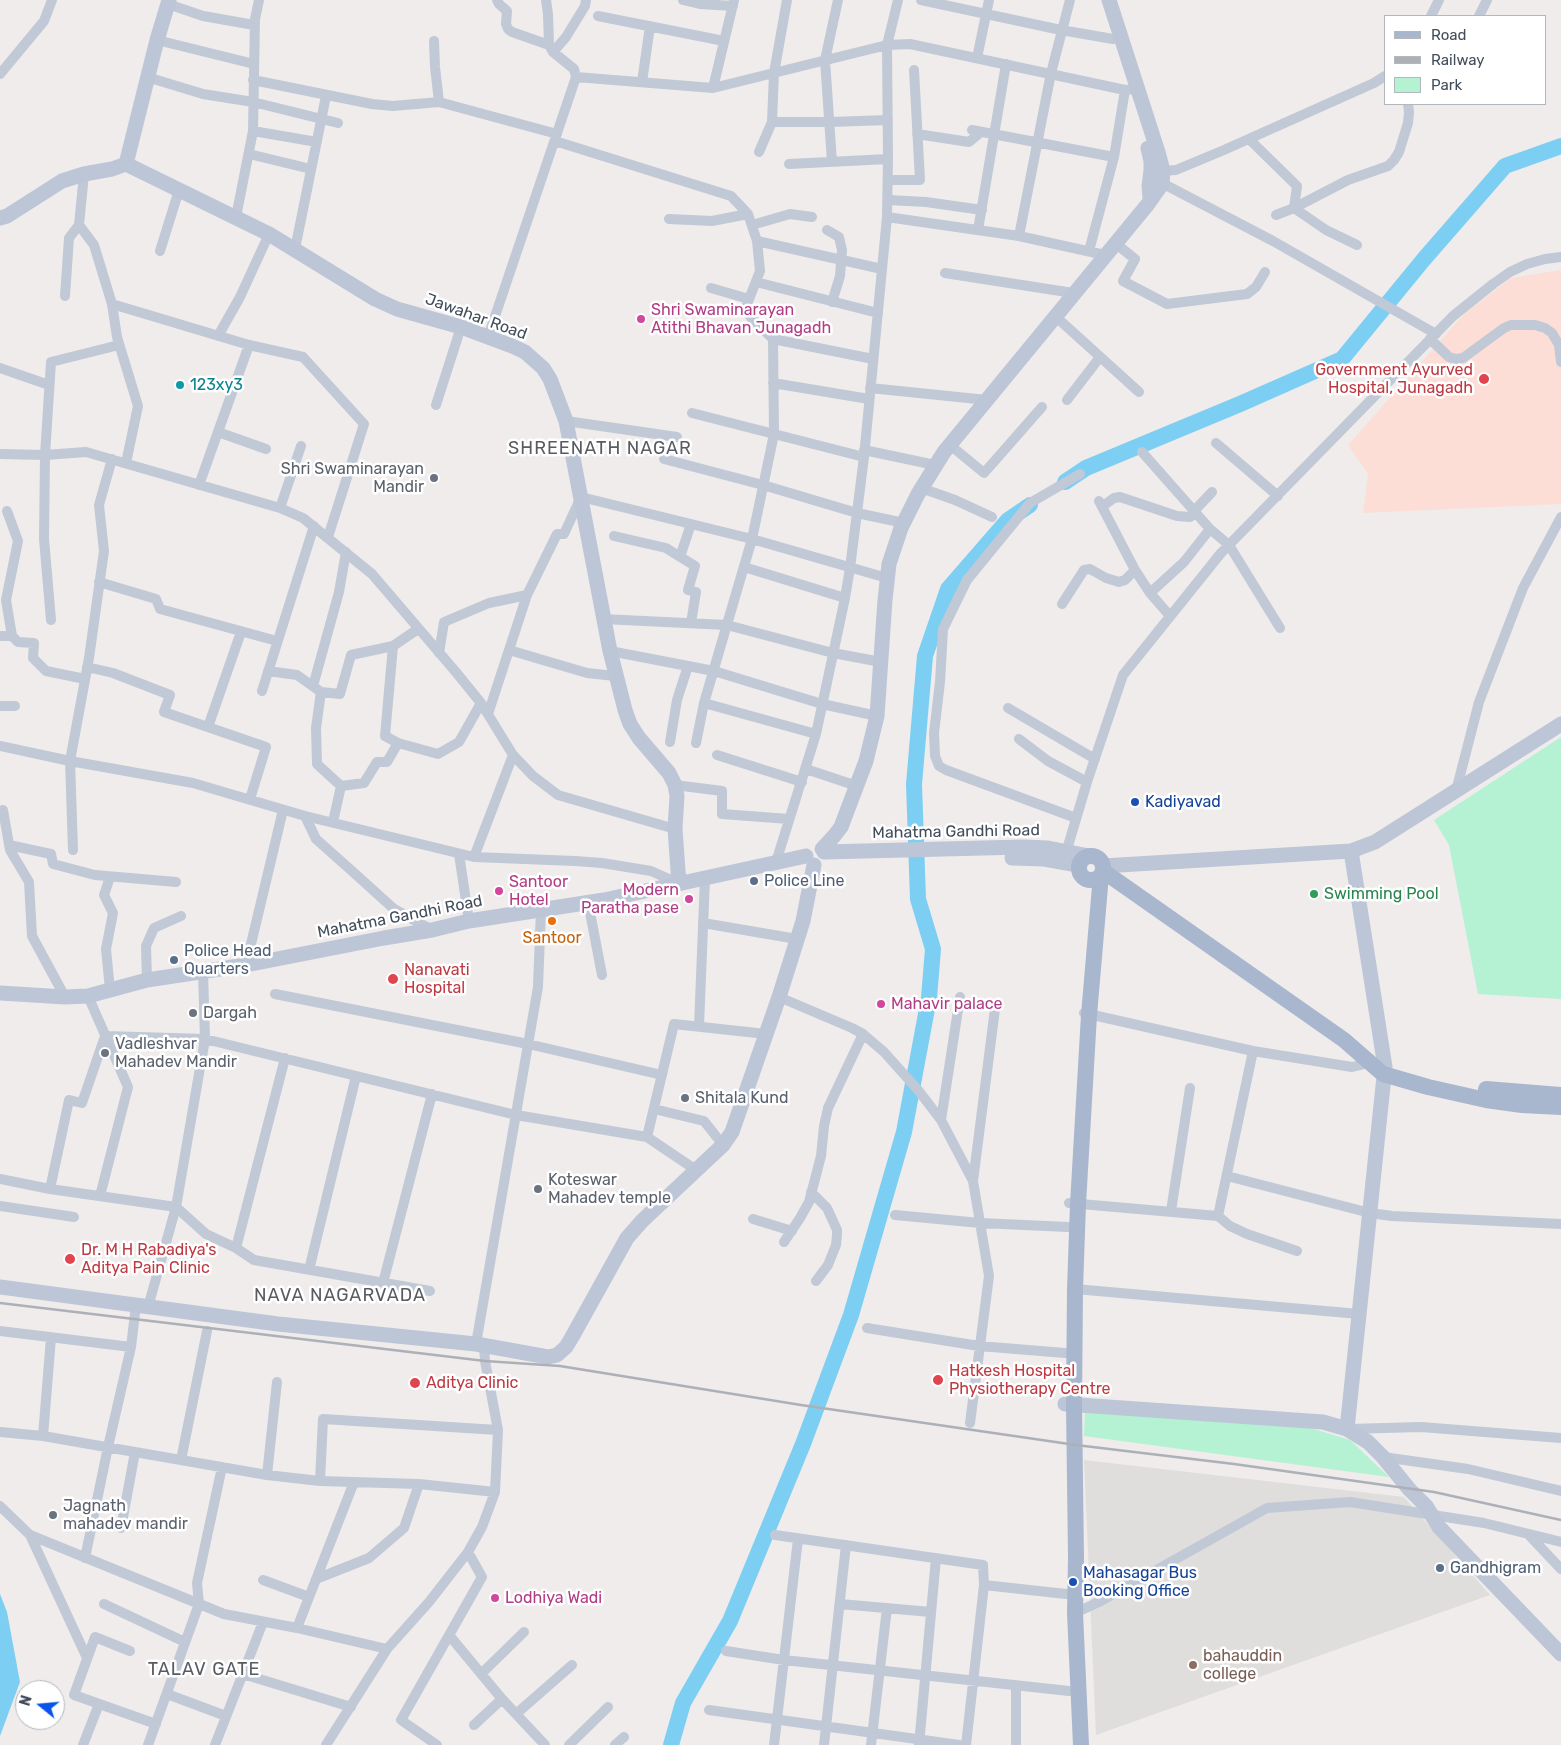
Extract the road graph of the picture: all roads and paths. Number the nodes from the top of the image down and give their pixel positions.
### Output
1 (52, 0) edge
2 (259, 0) edge
3 (497, 0) edge
4 (546, 0) edge
5 (586, 0) edge
6 (683, 0) edge
7 (787, 0) edge
8 (838, 0) edge
9 (898, 0) edge
10 (921, 0) edge
11 (989, 0) edge
12 (1070, 0) edge
13 (1100, 0) edge
14 (1109, 0) edge
15 (1439, 0) edge
16 (1487, 0) edge
17 (168, 2) edge
18 (734, 3) edge
19 (986, 14) junction
20 (1432, 15) edge
21 (1480, 15) edge
22 (598, 16) dead end
23 (254, 25) junction
24 (650, 26) junction
25 (1061, 30) junction
26 (1113, 39) junction
27 (157, 40) junction
28 (434, 41) dead end
29 (724, 41) junction
30 (887, 44) junction
31 (551, 49) junction
32 (977, 58) junction
33 (825, 60) junction
34 (254, 64) junction
35 (1006, 64) junction
36 (914, 70) dead end
37 (774, 73) junction
38 (1051, 73) junction
39 (0, 74) edge
40 (147, 77) junction
41 (576, 77) junction
42 (1384, 77) edge
43 (253, 80) junction
44 (642, 82) junction
45 (1374, 83) junction
46 (713, 88) junction
47 (1384, 88) edge
48 (1131, 89) junction
49 (326, 96) junction
50 (253, 102) junction
51 (439, 102) junction
52 (1409, 105) edge
53 (321, 120) junction
54 (888, 120) junction
55 (772, 122) junction
56 (830, 122) junction
57 (338, 123) dead end
58 (253, 131) junction
59 (917, 134) junction
60 (994, 134) junction
61 (556, 137) junction
62 (1249, 139) junction
63 (317, 142) junction
64 (1038, 142) junction
65 (759, 152) dead end
66 (249, 154) junction
67 (1114, 157) junction
68 (888, 159) junction
69 (832, 162) junction
70 (126, 164) junction
71 (790, 164) dead end
72 (311, 169) junction
73 (84, 174) junction
74 (1157, 176) junction
75 (888, 180) junction
76 (178, 190) junction
77 (888, 200) junction
78 (1294, 208) junction
79 (982, 210) junction
80 (1276, 215) dead end
81 (887, 216) junction
82 (236, 217) junction
83 (812, 217) dead end
84 (0, 218) edge
85 (669, 219) dead end
86 (750, 219) junction
87 (79, 226) junction
88 (827, 230) dead end
89 (978, 230) junction
90 (269, 234) junction
91 (1019, 236) junction
92 (757, 241) junction
93 (1357, 245) dead end
94 (295, 249) junction
95 (1110, 249) junction
96 (160, 251) dead end
97 (1089, 251) junction
98 (1561, 257) edge
99 (842, 260) junction
100 (882, 269) junction
101 (1265, 272) dead end
102 (945, 274) dead end
103 (756, 282) junction
104 (711, 288) dead end
105 (1074, 293) junction
106 (65, 296) dead end
107 (749, 299) junction
108 (832, 302) junction
109 (112, 304) junction
110 (878, 313) junction
111 (1055, 316) junction
112 (461, 327) junction
113 (218, 336) junction
114 (1433, 336) junction
115 (488, 337) junction
116 (773, 339) junction
117 (119, 345) junction
118 (249, 345) junction
119 (1100, 357) junction
120 (873, 359) junction
121 (1561, 362) edge
122 (0, 368) edge
123 (773, 383) junction
124 (49, 385) junction
125 (1139, 392) dead end
126 (870, 394) junction
127 (988, 400) junction
128 (1067, 400) dead end
129 (436, 405) dead end
130 (1042, 406) dead end
131 (692, 413) dead end
132 (566, 420) junction
133 (218, 432) junction
134 (774, 434) junction
135 (677, 437) dead end
136 (1216, 443) dead end
137 (950, 445) junction
138 (301, 446) dead end
139 (266, 449) dead end
140 (1142, 452) dead end
141 (864, 453) junction
142 (0, 454) edge
143 (45, 455) junction
144 (112, 459) junction
145 (664, 460) dead end
146 (126, 463) junction
147 (935, 466) junction
148 (1080, 474) dead end
149 (199, 485) junction
150 (763, 485) junction
151 (922, 488) junction
152 (1212, 492) dead end
153 (1278, 496) junction
154 (581, 497) junction
155 (280, 508) junction
156 (7, 511) dead end
157 (1194, 512) junction
158 (856, 513) junction
159 (992, 517) dead end
160 (1561, 517) edge
161 (904, 522) junction
162 (691, 524) junction
163 (314, 526) junction
164 (1210, 529) junction
165 (614, 536) dead end
166 (328, 537) junction
167 (752, 539) junction
168 (1229, 545) junction
169 (346, 552) junction
170 (680, 557) junction
171 (744, 567) junction
172 (850, 568) junction
173 (1135, 570) junction
174 (887, 578) junction
175 (99, 582) junction
176 (1150, 593) junction
177 (527, 596) junction
178 (845, 598) junction
179 (1062, 604) dead end
180 (1170, 616) junction
181 (603, 619) junction
182 (51, 620) dead end
183 (691, 623) junction
184 (727, 625) junction
185 (1280, 628) dead end
186 (418, 629) junction
187 (241, 632) junction
188 (0, 636) edge
189 (12, 636) junction
190 (277, 641) junction
191 (393, 646) junction
192 (509, 650) junction
193 (610, 651) junction
194 (439, 653) junction
195 (833, 653) junction
196 (881, 662) junction
197 (688, 666) junction
198 (87, 667) junction
199 (268, 671) junction
200 (714, 671) junction
201 (616, 676) junction
202 (85, 679) junction
203 (317, 689) junction
204 (262, 691) dead end
205 (481, 703) junction
206 (704, 703) junction
207 (822, 704) junction
208 (0, 706) edge
209 (15, 706) dead end
210 (1008, 708) dead end
211 (488, 714) junction
212 (877, 716) junction
213 (1561, 724) edge
214 (208, 727) junction
215 (816, 734) junction
216 (1019, 738) dead end
217 (670, 742) dead end
218 (398, 743) junction
219 (696, 743) dead end
220 (0, 746) edge
221 (513, 755) junction
222 (717, 755) dead end
223 (1095, 759) junction
224 (70, 761) junction
225 (806, 769) junction
226 (802, 782) junction
227 (1087, 782) junction
228 (675, 784) junction
229 (341, 786) junction
230 (857, 786) junction
231 (1456, 791) junction
232 (250, 799) junction
233 (3, 810) dead end
234 (283, 810) junction
235 (305, 816) junction
236 (1076, 818) junction
237 (789, 819) junction
238 (332, 822) junction
239 (675, 829) junction
240 (9, 845) junction
241 (73, 850) dead end
242 (1351, 851) junction
243 (459, 854) junction
244 (474, 857) junction
245 (818, 857) junction
246 (1074, 858) junction
247 (776, 862) junction
248 (1100, 873) junction
249 (110, 876) junction
250 (705, 878) junction
251 (176, 882) dead end
252 (679, 884) junction
253 (588, 902) junction
254 (541, 909) junction
255 (181, 916) dead end
256 (469, 921) junction
257 (703, 923) junction
258 (432, 930) junction
259 (797, 939) junction
260 (246, 965) junction
261 (203, 972) junction
262 (602, 974) dead end
263 (147, 980) junction
264 (110, 990) junction
265 (0, 993) edge
266 (275, 994) dead end
267 (88, 996) junction
268 (779, 997) junction
269 (960, 997) dead end
270 (65, 998) junction
271 (995, 1009) dead end
272 (1086, 1014) junction
273 (699, 1026) junction
274 (766, 1034) junction
275 (863, 1034) junction
276 (105, 1036) junction
277 (205, 1039) junction
278 (528, 1044) junction
279 (1253, 1051) junction
280 (284, 1058) junction
281 (1377, 1067) junction
282 (662, 1075) junction
283 (356, 1076) junction
284 (1190, 1088) dead end
285 (432, 1094) junction
286 (1561, 1095) edge
287 (1561, 1107) edge
288 (654, 1110) junction
289 (516, 1115) junction
290 (941, 1120) junction
291 (648, 1137) junction
292 (723, 1145) junction
293 (696, 1170) junction
294 (1226, 1176) junction
295 (0, 1179) edge
296 (973, 1181) junction
297 (50, 1189) junction
298 (812, 1192) junction
299 (100, 1196) junction
300 (1073, 1203) junction
301 (0, 1206) edge
302 (176, 1207) junction
303 (1171, 1211) junction
304 (1370, 1213) junction
305 (895, 1215) dead end
306 (1218, 1216) junction
307 (74, 1217) dead end
308 (753, 1219) dead end
309 (980, 1223) junction
310 (1561, 1224) edge
311 (1068, 1227) junction
312 (792, 1231) junction
313 (784, 1242) dead end
314 (236, 1248) junction
315 (1297, 1251) dead end
316 (309, 1270) junction
317 (816, 1281) dead end
318 (383, 1283) junction
319 (0, 1288) edge
320 (1075, 1288) junction
321 (430, 1291) dead end
322 (142, 1306) junction
323 (1359, 1314) junction
324 (867, 1328) dead end
325 (0, 1331) edge
326 (207, 1331) dead end
327 (51, 1338) junction
328 (480, 1345) junction
329 (980, 1346) junction
330 (131, 1348) junction
331 (1065, 1353) junction
332 (277, 1382) dead end
333 (1070, 1404) junction
334 (970, 1423) dead end
335 (1347, 1429) junction
336 (498, 1430) junction
337 (0, 1432) edge
338 (43, 1436) junction
339 (1561, 1438) edge
340 (108, 1447) junction
341 (136, 1452) junction
342 (1383, 1457) junction
343 (181, 1460) junction
344 (222, 1467) junction
345 (267, 1475) junction
346 (320, 1481) junction
347 (354, 1482) junction
348 (419, 1484) junction
349 (1561, 1491) edge
350 (495, 1492) junction
351 (0, 1506) edge
352 (1432, 1512) junction
353 (121, 1528) dead end
354 (1529, 1534) junction
355 (30, 1536) junction
356 (775, 1536) dead end
357 (798, 1539) junction
358 (1561, 1542) edge
359 (846, 1545) junction
360 (468, 1552) junction
361 (85, 1558) junction
362 (936, 1558) junction
363 (1561, 1569) edge
364 (316, 1579) junction
365 (263, 1580) dead end
366 (984, 1585) junction
367 (1066, 1594) junction
368 (309, 1597) junction
369 (104, 1604) dead end
370 (200, 1604) junction
371 (840, 1604) junction
372 (887, 1608) junction
373 (931, 1612) junction
374 (1075, 1613) junction
375 (263, 1622) junction
376 (297, 1628) junction
377 (524, 1632) dead end
378 (449, 1635) junction
379 (1561, 1640) edge
380 (185, 1642) junction
381 (387, 1649) junction
382 (130, 1651) dead end
383 (726, 1651) dead end
384 (1561, 1654) edge
385 (87, 1658) junction
386 (784, 1660) junction
387 (572, 1665) dead end
388 (833, 1666) junction
389 (880, 1671) junction
390 (243, 1674) junction
391 (481, 1674) junction
392 (926, 1676) junction
393 (973, 1682) junction
394 (1016, 1686) junction
395 (1068, 1691) junction
396 (167, 1694) junction
397 (502, 1699) junction
398 (99, 1704) junction
399 (608, 1707) dead end
400 (350, 1708) junction
401 (709, 1710) dead end
402 (516, 1714) junction
403 (226, 1716) junction
404 (778, 1719) junction
405 (156, 1724) junction
406 (474, 1725) dead end
407 (826, 1726) junction
408 (873, 1732) junction
409 (624, 1737) dead end
410 (919, 1742) edge
411 (83, 1745) edge
412 (148, 1745) edge
413 (215, 1745) edge
414 (326, 1745) edge
415 (436, 1745) edge
416 (545, 1745) edge
417 (569, 1745) edge
418 (615, 1745) edge
419 (774, 1745) edge
420 (824, 1745) edge
421 (871, 1745) edge
422 (959, 1745) edge
423 (966, 1745) edge
424 (1016, 1745) edge
425 (1071, 1745) edge
426 (1080, 1745) edge

1 - 39 street
2 - 23 street
3 - 31 street
4 - 31 street
5 - 31 street
6 - 18 street
7 - 37 street
8 - 33 street
9 - 30 street
10 - 19 street
11 - 19 street
12 - 25 street
13 - 26 street
14 - 48 street
15 - 20 street
16 - 21 street
17 - 23 street
17 - 27 street
18 - 29 street
19 - 25 street
19 - 32 street
22 - 24 street
23 - 34 street
24 - 29 street
24 - 44 street
25 - 26 street
25 - 38 street
26 - 48 street
27 - 34 street
27 - 40 street
28 - 51 street
29 - 46 street
30 - 32 street
30 - 33 street
30 - 54 street
31 - 41 street
32 - 35 street
33 - 37 street
33 - 56 street
34 - 43 street
35 - 38 street
35 - 60 street
36 - 59 street
37 - 46 street
37 - 55 street
38 - 48 street
38 - 64 street
40 - 50 street
40 - 70 street
41 - 44 street
41 - 61 street
42 - 45 street
43 - 49 street
43 - 50 street
44 - 46 street
45 - 47 street
45 - 62 street
48 - 67 street
48 - 74 street
49 - 51 street
49 - 53 street
50 - 53 street
50 - 58 street
51 - 61 street
52 - 78 street
53 - 57 street
53 - 63 street
54 - 56 street
54 - 68 street
55 - 56 street
55 - 65 street
56 - 69 street
58 - 63 street
58 - 66 street
59 - 60 street
59 - 75 street
60 - 64 street
60 - 79 street
61 - 86 street
61 - 115 street
62 - 74 street
62 - 78 street
63 - 72 street
64 - 67 street
64 - 91 street
66 - 72 street
66 - 82 street
67 - 97 street
68 - 69 street
68 - 75 street
69 - 71 street
70 - 73 street
70 - 76 street, Jawahar Road
72 - 94 street
73 - 84 street
73 - 87 street
74 - 95 street
74 - 114 street
75 - 77 street
76 - 82 street, Jawahar Road
76 - 96 street
77 - 79 street
77 - 81 street
78 - 80 street
78 - 93 street
79 - 89 street
81 - 89 street
81 - 100 street
82 - 90 street, Jawahar Road
83 - 86 street
85 - 86 street
86 - 92 street
87 - 106 street
87 - 109 street
88 - 99 street
89 - 91 street
90 - 94 street, Jawahar Road
90 - 113 street
91 - 97 street
92 - 99 street
92 - 103 street
94 - 112 street, Jawahar Road
95 - 97 street
95 - 101 street
95 - 105 street
98 - 114 street
99 - 100 street
99 - 108 street
100 - 110 street
102 - 105 street
103 - 107 street
103 - 108 street
104 - 107 street
105 - 111 street
107 - 116 street
108 - 110 street
109 - 113 street
109 - 117 street
110 - 120 street
111 - 119 street
111 - 127 street
112 - 115 street, Jawahar Road
112 - 129 street
113 - 118 street
114 - 121 street
114 - 153 street
115 - 132 street, Jawahar Road
116 - 120 street
116 - 123 street
117 - 124 street
117 - 146 street
118 - 133 street
118 - 166 street
119 - 125 street
119 - 128 street
120 - 126 street
122 - 124 street
123 - 126 street
123 - 134 street
124 - 143 street
126 - 127 street
126 - 141 street
127 - 137 street
130 - 137 street
131 - 134 street
132 - 135 street
132 - 154 street, Jawahar Road
133 - 139 street
133 - 149 street
134 - 141 street
134 - 150 street
136 - 153 street
137 - 147 street
138 - 155 street
140 - 157 street
141 - 147 street
141 - 158 street
142 - 143 street
143 - 144 street
143 - 182 street
144 - 146 street
144 - 175 street
145 - 150 street
146 - 149 street
147 - 151 street
148 - 236 street
149 - 155 street
150 - 158 street
150 - 167 street
151 - 159 street
151 - 161 street
152 - 157 street
153 - 168 street
154 - 162 street
154 - 177 street
154 - 181 street, Jawahar Road
155 - 163 street
156 - 189 street
157 - 164 street
157 - 173 street
158 - 161 street
158 - 172 street
160 - 231 street
161 - 174 street
162 - 167 street
162 - 170 street
163 - 166 street
163 - 190 street
164 - 168 street
164 - 176 street
165 - 170 street
166 - 169 street
167 - 171 street
167 - 172 street
168 - 180 street
168 - 185 street
169 - 186 street
169 - 203 street
170 - 183 street
171 - 178 street
171 - 184 street
172 - 174 street
172 - 178 street
173 - 176 street
173 - 179 street
174 - 196 street
175 - 187 street
175 - 198 street
176 - 180 street
177 - 192 street
177 - 194 street
178 - 195 street
180 - 223 street
181 - 183 street
181 - 193 street, Jawahar Road
183 - 184 street
184 - 195 street
184 - 200 street
186 - 191 street
186 - 194 street
187 - 190 street
187 - 214 street
188 - 189 street
189 - 202 street
190 - 199 street
191 - 203 street
191 - 218 street
192 - 201 street
192 - 211 street
193 - 197 street
193 - 201 street, Jawahar Road
194 - 205 street
195 - 196 street
195 - 207 street
196 - 212 street
197 - 200 street
197 - 217 street
198 - 202 street
198 - 214 street
199 - 203 street
199 - 204 street
200 - 206 street
200 - 207 street
201 - 228 street, Jawahar Road
202 - 224 street
203 - 229 street
205 - 211 street
205 - 218 street
206 - 215 street
206 - 219 street
207 - 212 street
207 - 215 street
208 - 209 street
210 - 223 street
211 - 221 street
212 - 230 street
213 - 231 street
214 - 232 street
215 - 225 street
216 - 227 street
218 - 229 street
220 - 224 street
221 - 239 street
221 - 244 street
222 - 226 street
223 - 227 street
224 - 232 street
224 - 241 street
225 - 226 street
225 - 230 street
226 - 237 street
227 - 236 street
228 - 237 street
228 - 239 street
229 - 238 street
230 - 245 street
231 - 242 street
232 - 234 street
233 - 240 street
234 - 235 street
234 - 260 street
235 - 238 street
235 - 258 street
236 - 246 street
237 - 247 street
238 - 243 street
239 - 252 street
240 - 249 street
240 - 270 street
242 - 248 street
242 - 281 street
243 - 244 street
243 - 256 street
244 - 252 street
245 - 246 street, Mahatma Gandhi Road
245 - 247 street, Mahatma Gandhi Road
245 - 259 street
246 - 248 main road
246 - 248 main road
247 - 250 street, Mahatma Gandhi Road
248 - 272 main road
248 - 281 main road
249 - 251 street
249 - 264 street
250 - 252 street, Mahatma Gandhi Road
250 - 257 street
252 - 253 street, Mahatma Gandhi Road
253 - 254 street, Mahatma Gandhi Road
253 - 262 street
254 - 256 street, Mahatma Gandhi Road
254 - 278 street
255 - 263 street
256 - 258 street, Mahatma Gandhi Road
257 - 259 street
257 - 273 street
258 - 260 street, Mahatma Gandhi Road
259 - 268 street
260 - 261 street, Mahatma Gandhi Road
261 - 263 street, Mahatma Gandhi Road
261 - 277 street
263 - 264 street, Mahatma Gandhi Road
264 - 267 street, Mahatma Gandhi Road
265 - 270 street, Mahatma Gandhi Road
266 - 278 street
267 - 270 street, Mahatma Gandhi Road
267 - 276 street
268 - 274 street
268 - 275 street
269 - 290 street
271 - 296 street
272 - 279 street
272 - 300 main road
273 - 274 street
273 - 282 street
274 - 292 street
275 - 290 street
275 - 298 street
276 - 277 street
276 - 297 street
276 - 299 street
277 - 280 street
277 - 302 street
278 - 282 street
278 - 289 street
279 - 281 street
279 - 294 street
280 - 283 street
280 - 314 street
281 - 286 main road
281 - 287 main road
281 - 304 street
282 - 288 street
283 - 285 street
283 - 316 street
284 - 303 street
285 - 289 street
285 - 318 street
288 - 291 street
288 - 292 street
289 - 291 street
289 - 328 street
290 - 296 street
291 - 293 street
292 - 293 street
293 - 328 street
294 - 304 street
294 - 306 street
295 - 297 street
296 - 309 street
297 - 299 street
298 - 312 street
298 - 317 street
299 - 302 street
300 - 303 street
300 - 311 main road
300 - 320 main road
301 - 307 street
302 - 314 street
302 - 322 street
303 - 306 street
304 - 310 street
304 - 323 street
305 - 309 street
306 - 315 street
308 - 312 street
309 - 311 street
309 - 329 street
311 - 331 main road
312 - 313 street
314 - 316 street
316 - 318 street
318 - 321 street
319 - 322 street
320 - 323 street
320 - 333 main road
322 - 328 street
322 - 330 street
323 - 335 street
324 - 329 street
325 - 327 street
326 - 343 street
327 - 330 street
327 - 338 street
328 - 336 street
329 - 331 street
329 - 334 street
330 - 340 street
331 - 333 main road
332 - 345 street
333 - 335 street
333 - 367 main road
333 - 374 main road
335 - 339 street
335 - 342 street
336 - 346 street
336 - 350 street
337 - 338 street
338 - 340 street
340 - 341 street
340 - 361 street
341 - 343 street
341 - 353 street
342 - 349 street
342 - 352 street
343 - 344 street
344 - 345 street
344 - 370 street
345 - 346 street
346 - 347 street
347 - 348 street
347 - 364 street
348 - 350 street
348 - 364 street
350 - 360 street
351 - 355 street
352 - 354 street
352 - 374 street
352 - 379 street
352 - 384 street
354 - 358 street
354 - 363 street
355 - 361 street
355 - 385 street
356 - 357 street
357 - 359 street
357 - 386 street
359 - 362 street
359 - 371 street
360 - 378 street
360 - 381 street
361 - 370 street
362 - 366 street
362 - 373 street
364 - 368 street
365 - 368 street
366 - 367 street
366 - 393 street
367 - 395 main road
368 - 376 street
369 - 380 street
370 - 375 street
370 - 380 street
371 - 372 street
371 - 388 street
372 - 373 street
372 - 389 street
373 - 392 street
374 - 426 main road
375 - 376 street
375 - 390 street
376 - 381 street
377 - 391 street
378 - 391 street
378 - 415 street
380 - 396 street
381 - 400 street
382 - 385 street
383 - 386 street
385 - 398 street
386 - 388 street
386 - 404 street
387 - 402 street
388 - 389 street
388 - 407 street
389 - 392 street
389 - 408 street
390 - 400 street
390 - 403 street
391 - 397 street
392 - 393 street
392 - 410 street
393 - 394 street
393 - 423 street
394 - 395 street
394 - 424 street
395 - 425 main road
396 - 403 street
396 - 405 street
397 - 402 street
397 - 406 street
398 - 405 street
398 - 411 street
399 - 417 street
400 - 414 street
401 - 404 street
402 - 416 street
403 - 413 street
404 - 407 street
404 - 419 street
405 - 412 street
407 - 408 street
407 - 420 street
408 - 410 street
408 - 421 street
409 - 418 street
410 - 422 street

